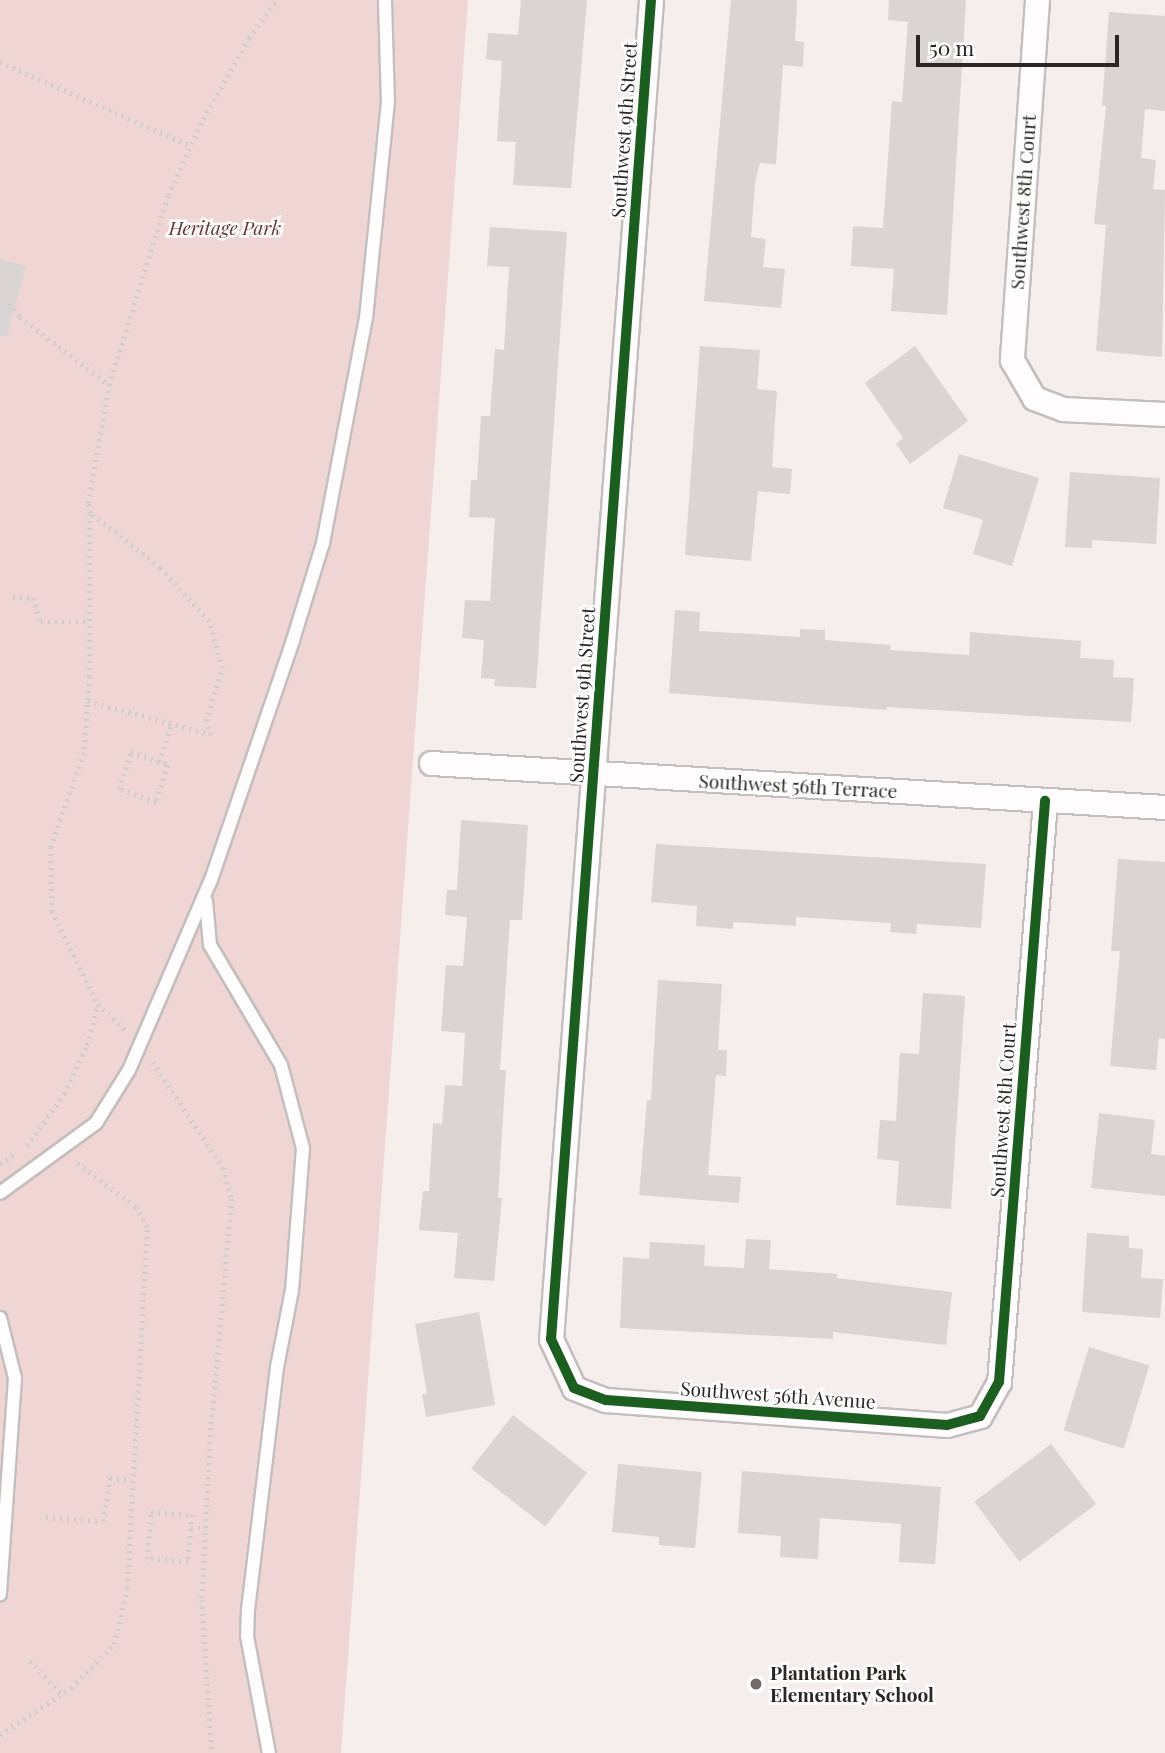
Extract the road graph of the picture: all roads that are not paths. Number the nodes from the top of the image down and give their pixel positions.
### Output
1 (385, 0) edge
2 (651, 0) edge
3 (1037, 0) edge
4 (1165, 414) edge
5 (431, 763) dead end
6 (594, 774) junction
7 (1045, 801) junction
8 (1165, 807) edge
9 (211, 880) junction
10 (0, 1193) edge
11 (0, 1318) edge
12 (574, 1388) joint
13 (980, 1416) joint
14 (0, 1594) edge
15 (269, 1753) edge

1 - 9 lane
2 - 6 street, Southwest 9th Street
3 - 4 street, Southwest 8th Court
5 - 6 street, Southwest 56th Terrace
6 - 7 street, Southwest 56th Terrace
6 - 12 street, Southwest 9th Street
7 - 8 street, Southwest 56th Terrace
7 - 13 street, Southwest 8th Court
9 - 10 lane
9 - 15 lane
11 - 14 lane
12 - 13 street, Southwest 56th Avenue

